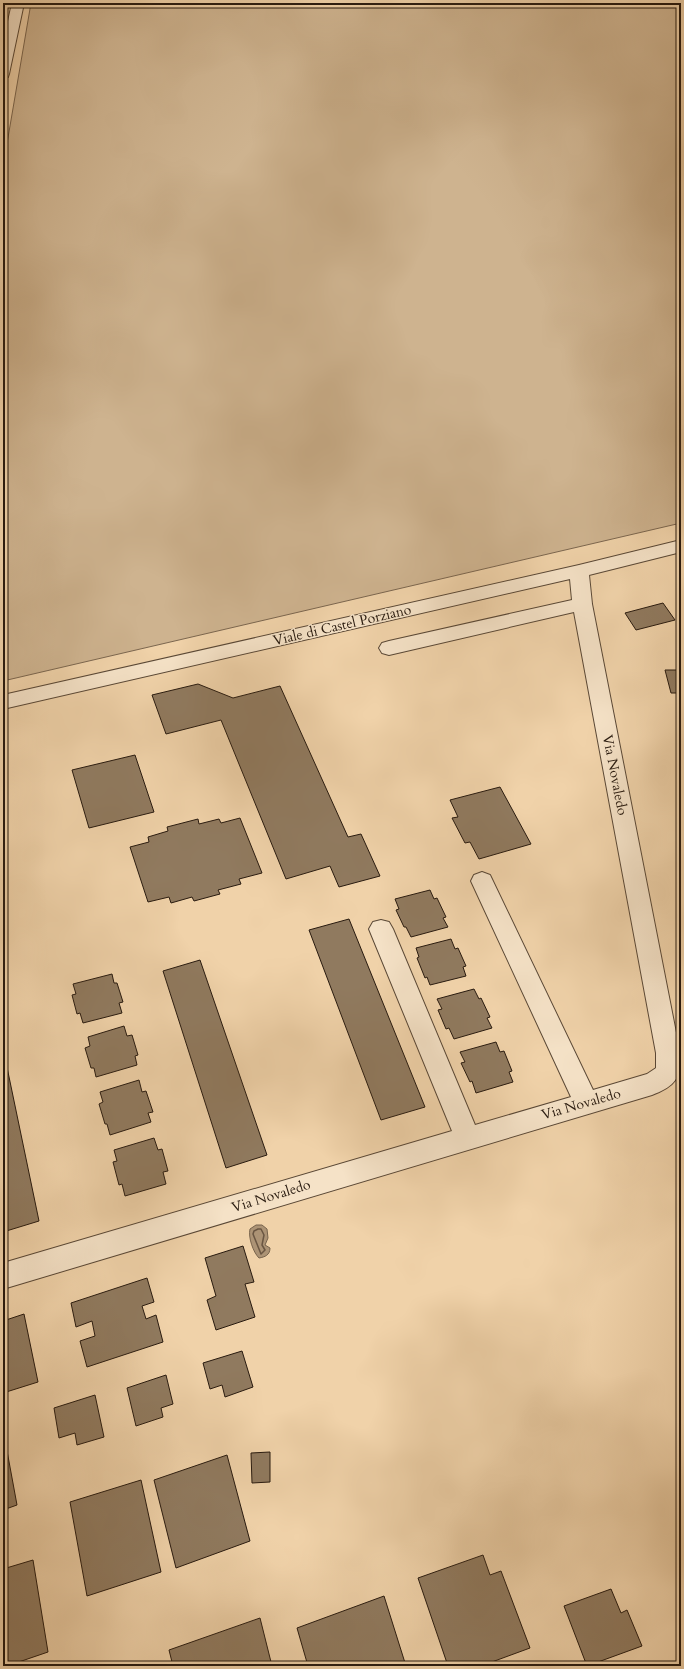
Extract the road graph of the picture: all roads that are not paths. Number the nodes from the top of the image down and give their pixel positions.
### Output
1 (3, 4) edge
2 (18, 4) edge
3 (3, 74) edge
4 (681, 546) edge
5 (579, 571) junction
6 (582, 604) junction
7 (389, 648) dead end
8 (3, 702) edge
9 (482, 881) dead end
10 (380, 928) dead end
11 (586, 1102) junction
12 (468, 1138) junction
13 (3, 1276) edge

1 - 2 street
2 - 3 street
4 - 5 street, Viale di Castel Porziano
5 - 6 street, Via Novaledo
5 - 8 street, Viale di Castel Porziano
6 - 7 street
6 - 11 street, Via Novaledo
9 - 11 street
10 - 12 street
11 - 12 street, Via Novaledo
12 - 13 street, Via Novaledo

